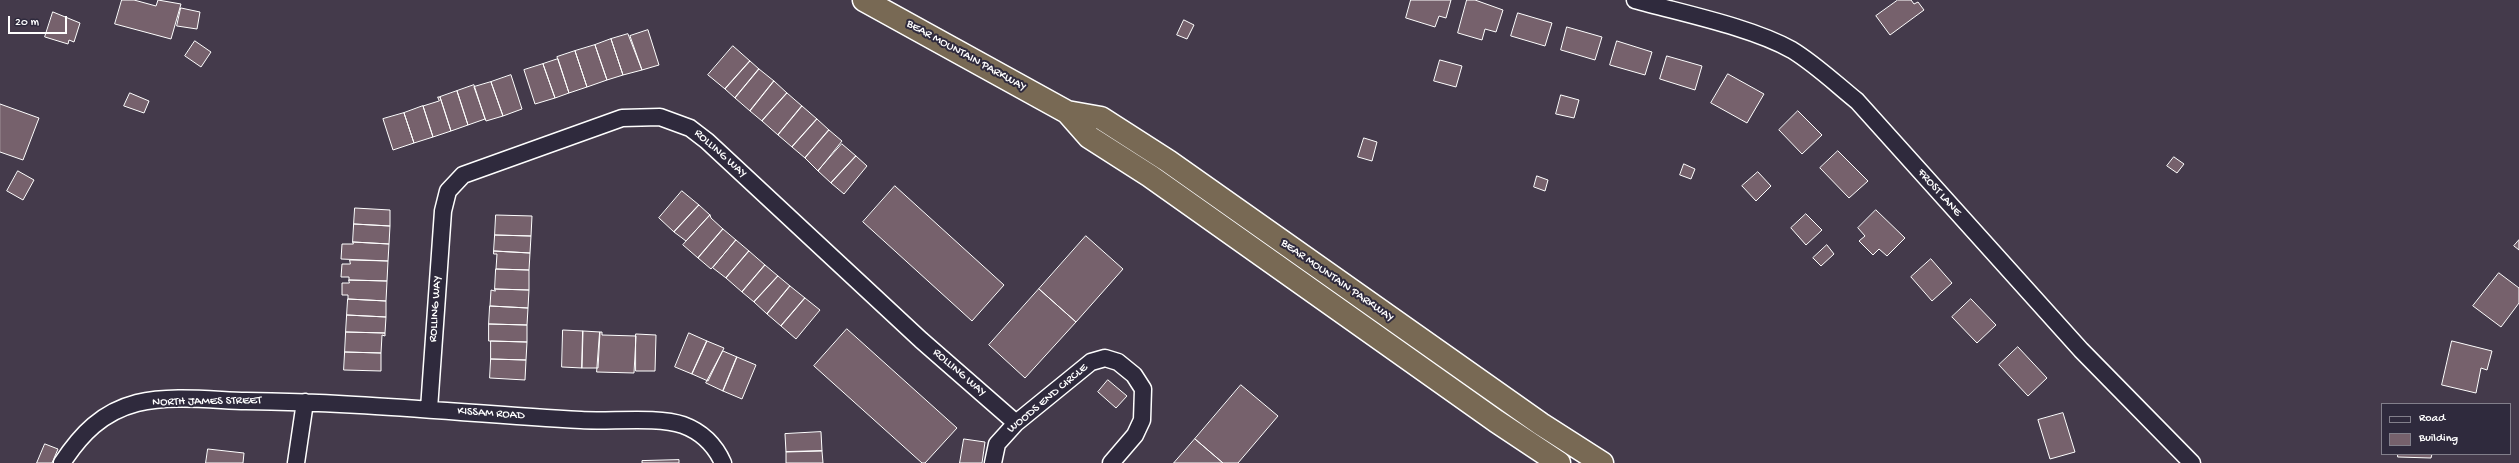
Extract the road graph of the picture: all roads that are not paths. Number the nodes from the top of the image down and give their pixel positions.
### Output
1 (864, 0) edge
2 (1635, 0) edge
3 (1067, 112) junction
4 (305, 402) junction
5 (429, 409) junction
6 (1016, 423) junction
7 (62, 463) edge
8 (296, 463) edge
9 (723, 463) edge
10 (993, 463) edge
11 (1110, 463) edge
12 (1559, 463) edge
13 (1602, 463) edge
14 (2192, 463) edge

1 - 3 highway, BEAR MOUNTAIN PARKWAY
2 - 14 street, FROST LANE
3 - 12 highway, BEAR MOUNTAIN PARKWAY
3 - 13 highway, BEAR MOUNTAIN PARKWAY
4 - 5 street, KISSAM ROAD
4 - 7 street, NORTH JAMES STREET
4 - 8 street
5 - 6 street, ROLLING WAY
5 - 9 street, KISSAM ROAD
6 - 10 street, WOODS END CIRCLE
6 - 11 street, WOODS END CIRCLE

